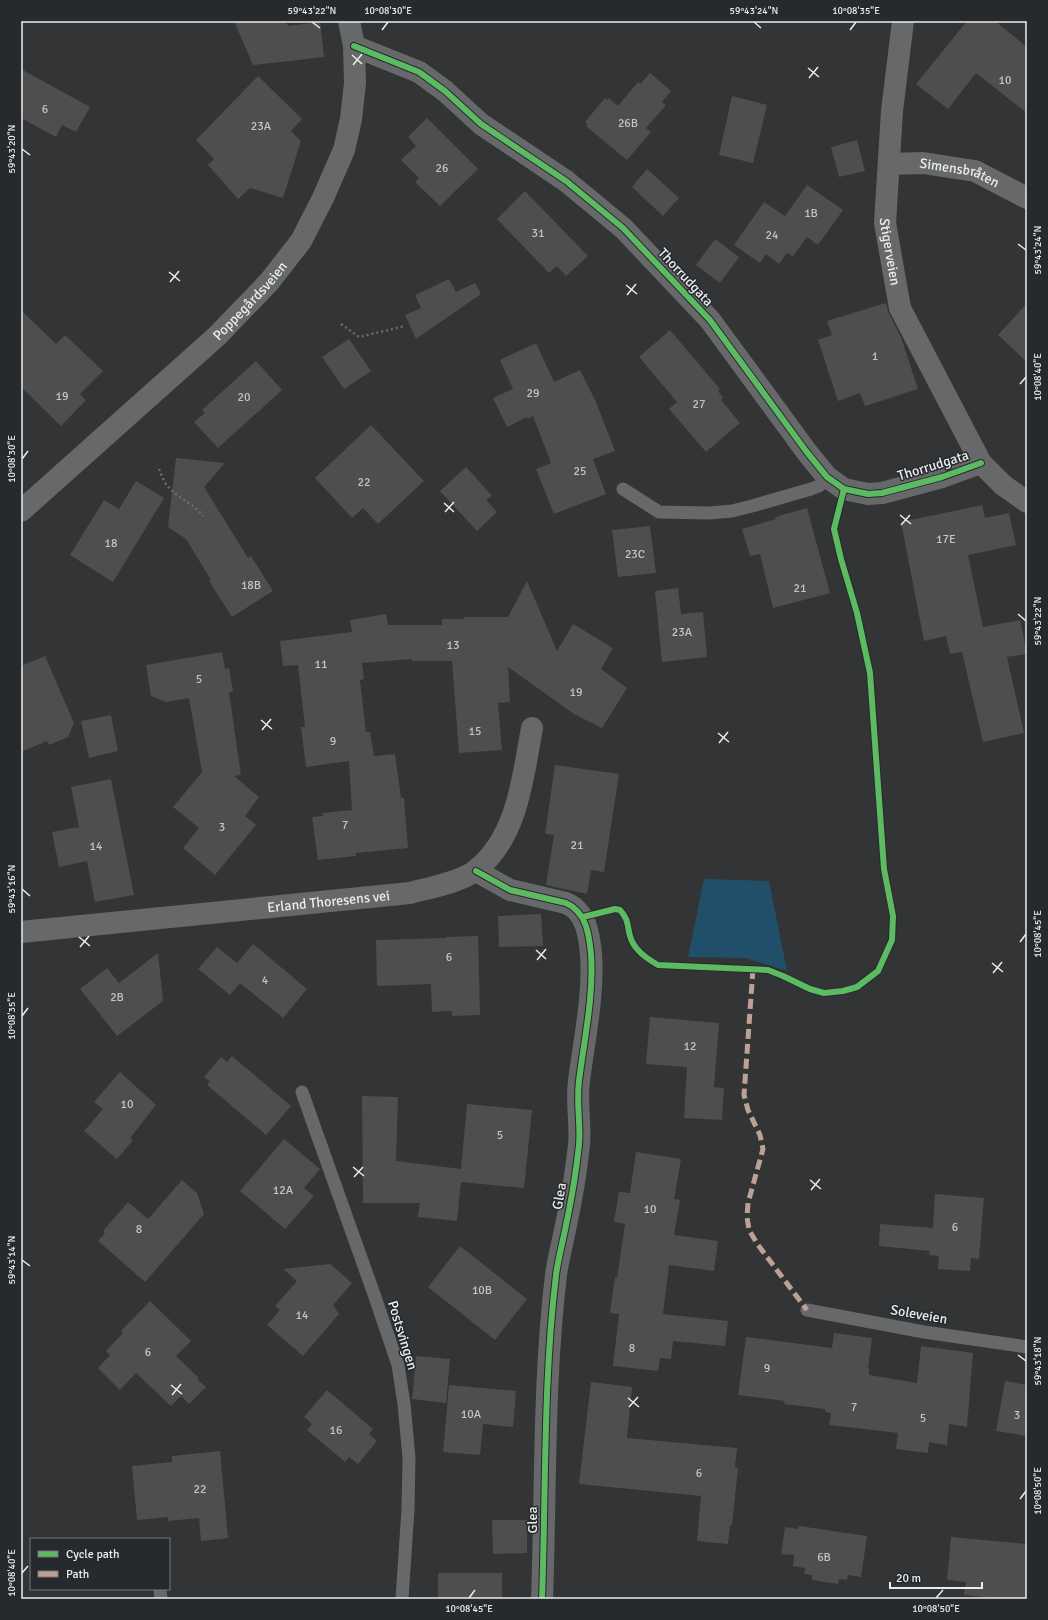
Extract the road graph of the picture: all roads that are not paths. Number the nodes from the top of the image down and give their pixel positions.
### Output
1 (349, 21) edge
2 (904, 21) edge
3 (354, 46) junction
4 (889, 164) junction
5 (1027, 198) edge
6 (981, 463) junction
7 (828, 477) junction
8 (623, 489) dead end
9 (1027, 502) edge
10 (21, 511) edge
11 (532, 728) dead end
12 (476, 871) junction
13 (21, 932) edge
14 (302, 1092) dead end
15 (807, 1310) dead end
16 (1027, 1347) edge
17 (402, 1599) edge
18 (542, 1599) edge

1 - 3 street, Poppegårdsveien
2 - 4 street, Stigerveien
3 - 7 street, Thorrudgata
3 - 10 street, Poppegårdsveien
4 - 5 street, Simensbråten
4 - 6 street, Stigerveien
6 - 7 street, Thorrudgata
6 - 9 street, Thorrudgata
7 - 8 lane
11 - 12 street, Erland Thoresens vei
12 - 13 street, Erland Thoresens vei
12 - 18 street, Glea
14 - 17 lane, Postsvingen
15 - 16 lane, Soleveien

